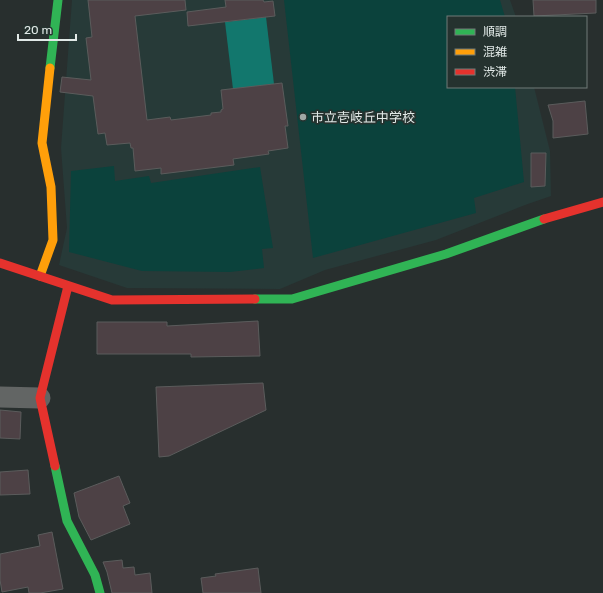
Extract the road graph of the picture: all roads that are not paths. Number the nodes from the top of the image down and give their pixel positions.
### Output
1 (58, 0) edge
2 (603, 202) edge
3 (0, 263) edge
4 (40, 276) junction
5 (68, 286) junction
6 (0, 397) edge
7 (40, 398) junction
8 (100, 593) edge

1 - 4 street
2 - 5 street
3 - 4 street
4 - 5 street
5 - 7 street
6 - 7 street
7 - 8 street

